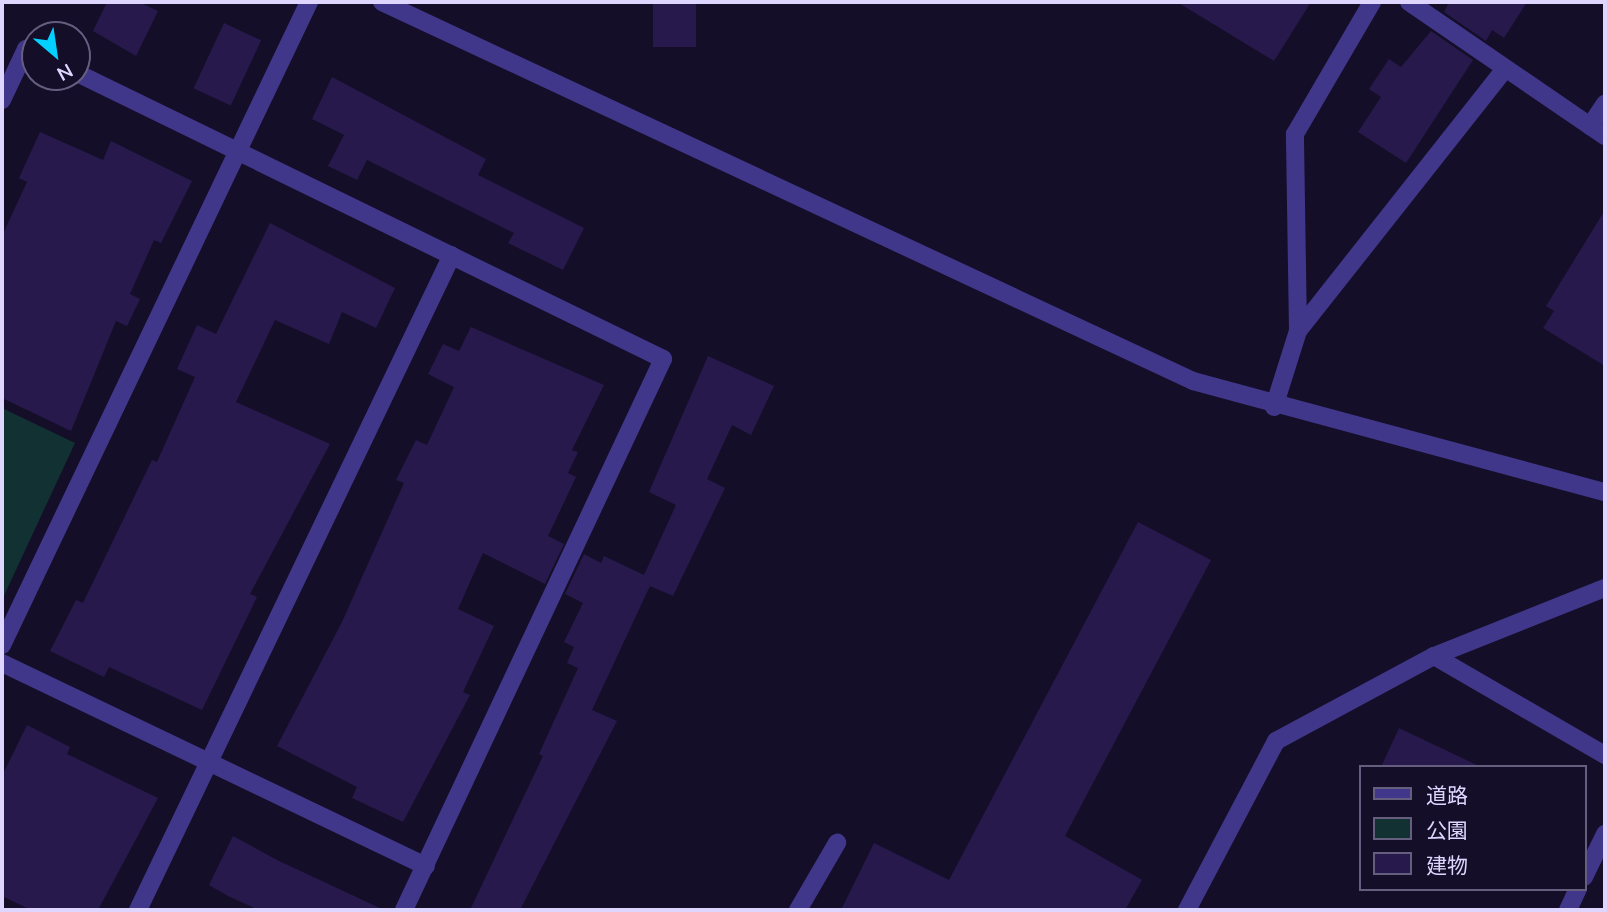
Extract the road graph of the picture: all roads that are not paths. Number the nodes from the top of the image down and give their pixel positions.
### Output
1 (309, 2) edge
2 (382, 2) edge
3 (1372, 2) edge
4 (1409, 2) edge
5 (21, 60) edge
6 (1504, 70) junction
7 (91, 80) edge
8 (2, 100) edge
9 (1605, 104) edge
10 (1598, 131) edge
11 (238, 150) junction
12 (452, 255) junction
13 (1298, 331) junction
14 (1274, 407) junction
15 (1605, 492) edge
16 (1605, 588) edge
17 (2, 645) edge
18 (1434, 656) junction
19 (2, 663) edge
20 (1605, 755) edge
21 (210, 761) junction
22 (1605, 834) edge
23 (837, 843) dead end
24 (426, 866) junction
25 (1586, 873) edge
26 (1577, 891) edge
27 (138, 910) edge
28 (404, 910) edge
29 (798, 910) edge
30 (1187, 910) edge
31 (1568, 910) edge

1 - 11 street
2 - 14 street
3 - 13 street
4 - 6 street
5 - 8 street
6 - 10 street
6 - 13 street
7 - 11 street
9 - 10 street
11 - 12 street
11 - 17 street
12 - 21 street
12 - 24 street
13 - 14 street
14 - 15 street
16 - 18 street
18 - 20 street
18 - 30 street
19 - 21 street
21 - 24 street
21 - 27 street
22 - 25 street
23 - 29 street
24 - 28 street
26 - 31 street

